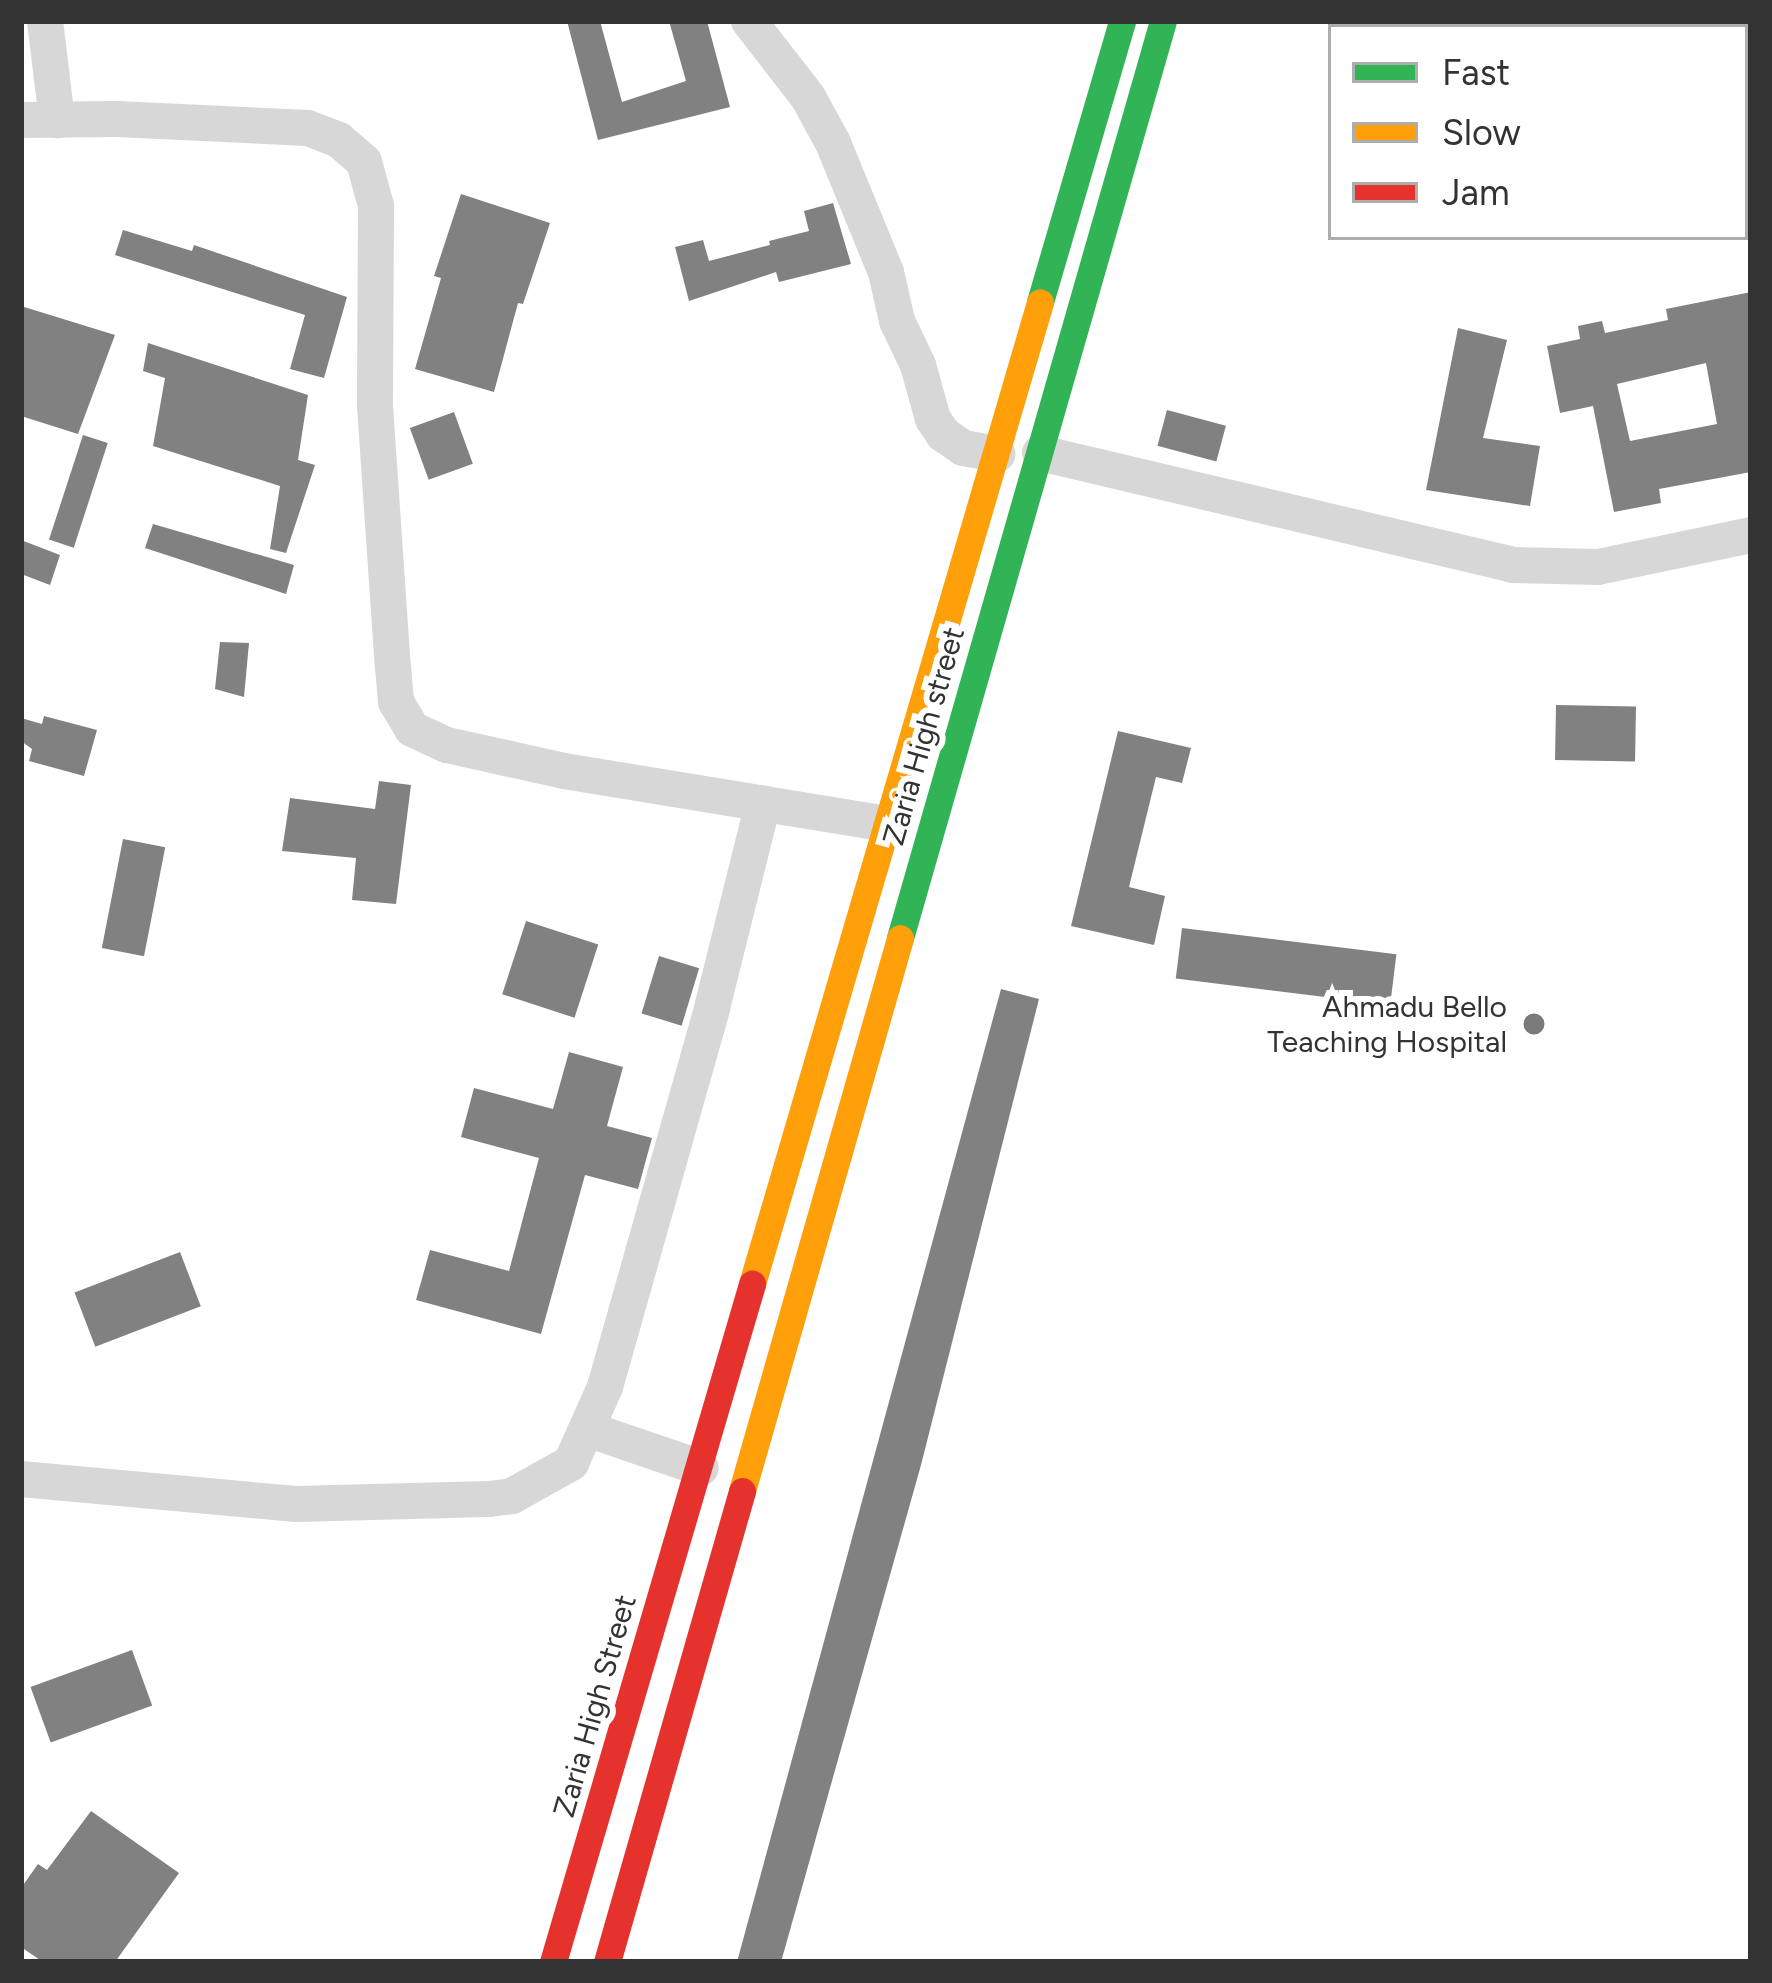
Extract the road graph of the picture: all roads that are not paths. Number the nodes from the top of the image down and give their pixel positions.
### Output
1 (45, 21) edge
2 (749, 21) edge
3 (1122, 21) edge
4 (1163, 21) edge
5 (39, 120) edge
6 (1040, 452) junction
7 (997, 454) junction
8 (1751, 535) edge
9 (763, 803) junction
10 (889, 824) junction
11 (590, 1430) junction
12 (701, 1468) junction
13 (21, 1479) edge
14 (553, 1962) edge
15 (608, 1962) edge

1 - 5 street
2 - 7 street
3 - 7 main road, Zaria High street
4 - 6 main road, Zaria High street
5 - 9 street
6 - 8 street
6 - 15 main road, Zaria High street
7 - 10 main road, Zaria High street
9 - 10 street
9 - 11 street
10 - 12 main road, Zaria High street
11 - 12 street
11 - 13 street
12 - 14 main road, Zaria High Street

